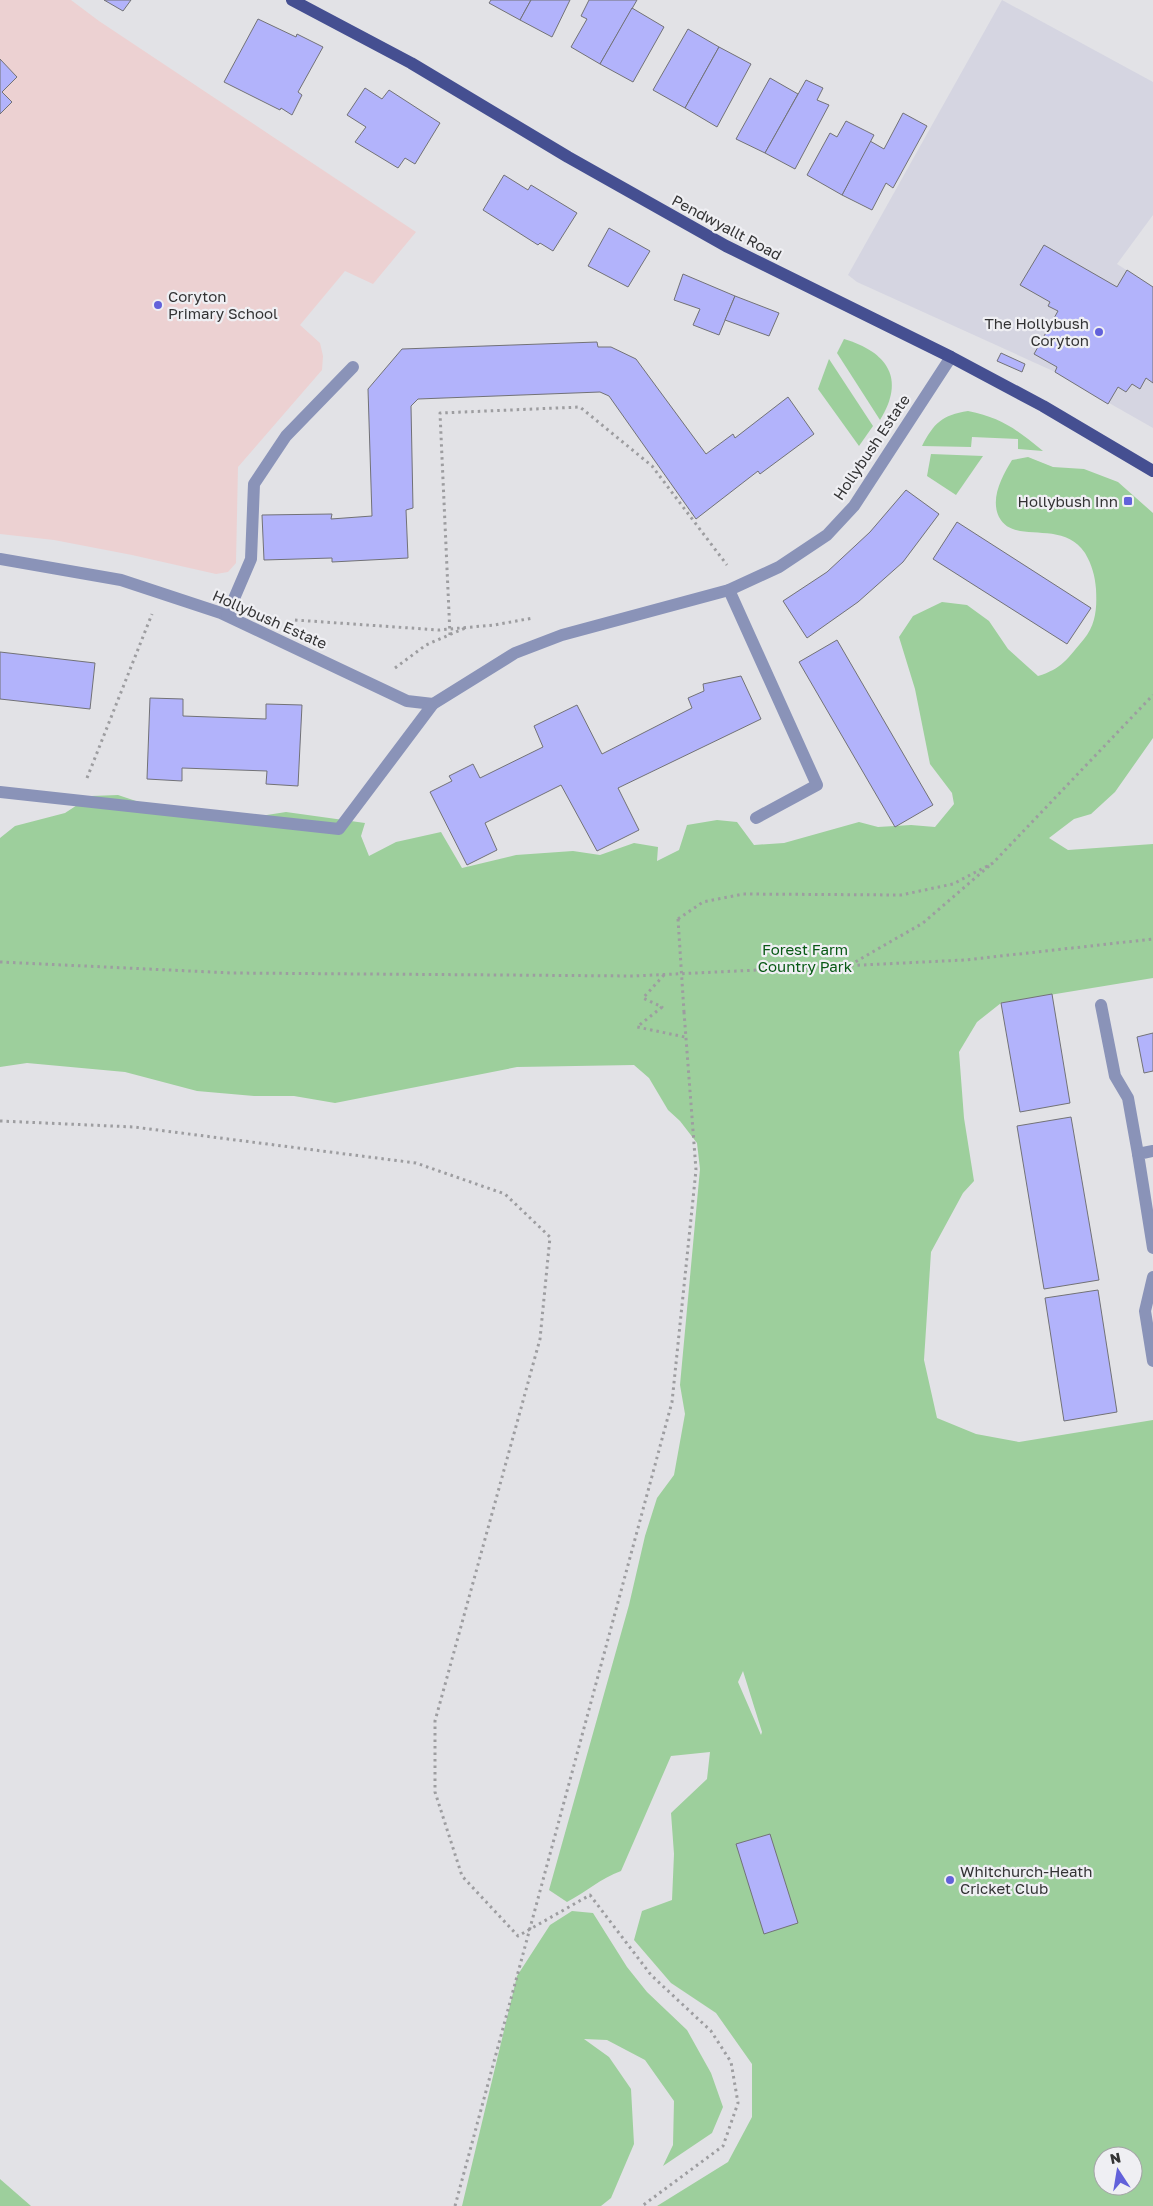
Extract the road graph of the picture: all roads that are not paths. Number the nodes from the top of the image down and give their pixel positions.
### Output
1 (292, 0) edge
2 (951, 357) junction
3 (353, 367) dead end
4 (1153, 471) edge
5 (0, 559) edge
6 (730, 590) junction
7 (227, 616) junction
8 (433, 704) junction
9 (0, 792) edge
10 (756, 818) dead end
11 (1101, 1005) dead end
12 (1153, 1151) edge
13 (1138, 1154) junction
14 (1153, 1248) edge
15 (1153, 1277) edge
16 (1153, 1361) edge

1 - 2 main road, Pendwyallt Road
2 - 4 main road, Pendwyallt Road
2 - 6 street, Hollybush Estate
3 - 7 street
5 - 7 street, Hollybush Estate
6 - 8 street, Hollybush Estate
6 - 10 street
7 - 8 street, Hollybush Estate
8 - 9 street, Hollybush Estate
11 - 13 street
12 - 13 street
13 - 14 street
15 - 16 street

